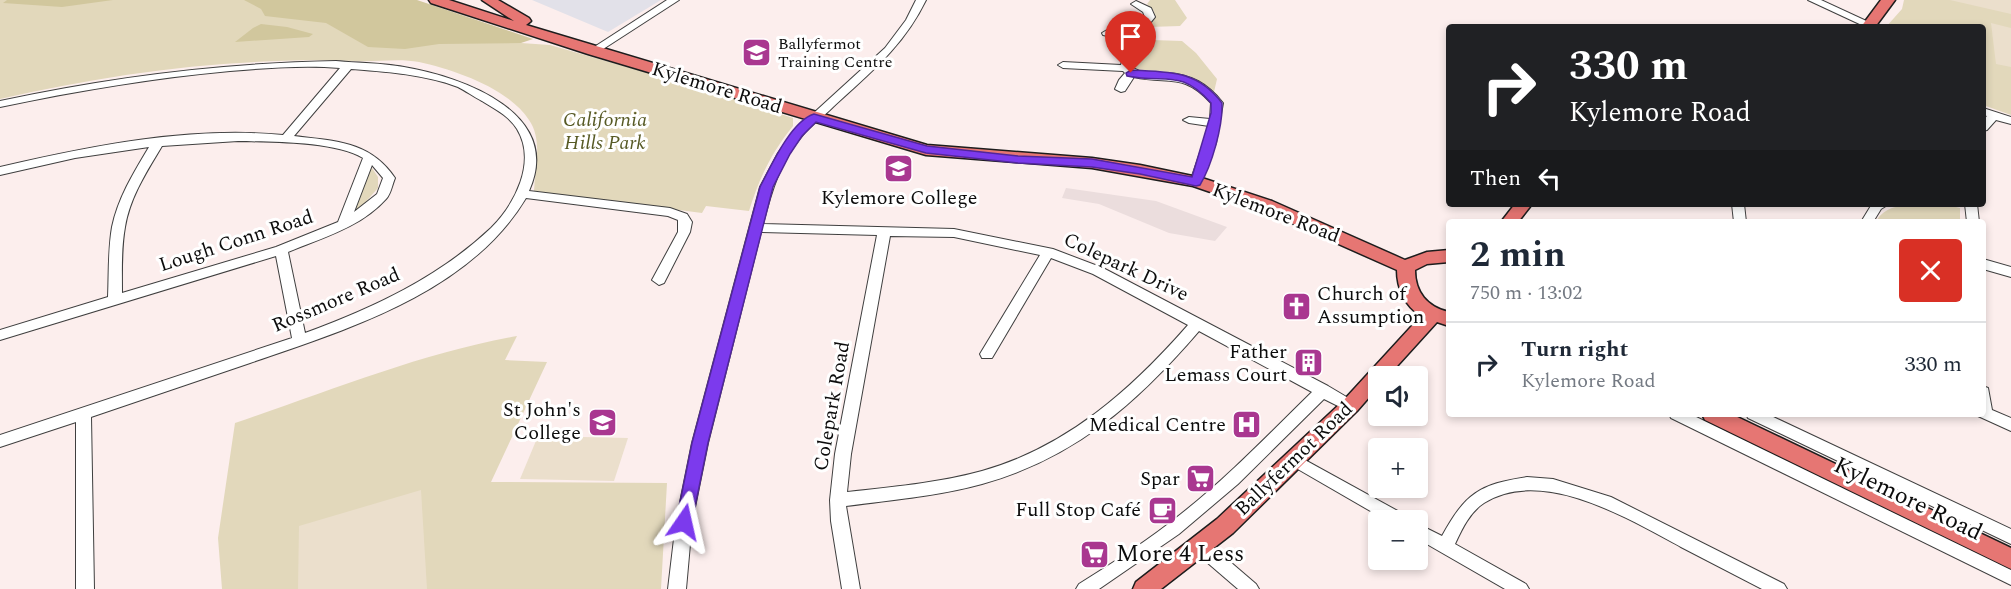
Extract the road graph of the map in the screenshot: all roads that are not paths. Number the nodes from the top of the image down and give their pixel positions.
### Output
1 (436, 0) edge
2 (489, 0) edge
3 (674, 0) edge
4 (921, 0) edge
5 (1813, 0) edge
6 (1888, 0) edge
7 (1136, 4) dead end
8 (1865, 24) edge
9 (1870, 24) edge
10 (1107, 33) dead end
11 (548, 36) junction
12 (1133, 38) junction
13 (593, 51) junction
14 (348, 65) junction
15 (1064, 65) dead end
16 (1128, 70) junction
17 (1121, 89) dead end
18 (0, 104) edge
19 (1988, 113) edge
20 (814, 117) junction
21 (1190, 120) dead end
22 (2011, 121) edge
23 (1214, 123) junction
24 (287, 138) junction
25 (157, 144) junction
26 (369, 158) junction
27 (0, 171) edge
28 (1196, 182) junction
29 (524, 194) junction
30 (1522, 207) edge
31 (1512, 219) edge
32 (343, 225) junction
33 (756, 228) junction
34 (884, 231) junction
35 (281, 250) junction
36 (1048, 252) junction
37 (1446, 256) edge
38 (1986, 265) edge
39 (1406, 267) junction
40 (2011, 272) edge
41 (659, 280) dead end
42 (115, 300) junction
43 (1441, 317) edge
44 (1198, 323) junction
45 (0, 334) edge
46 (300, 341) junction
47 (987, 354) dead end
48 (1323, 390) junction
49 (1350, 406) junction
50 (1986, 413) edge
51 (83, 414) junction
52 (1683, 417) edge
53 (1717, 417) edge
54 (1758, 417) edge
55 (2011, 425) edge
56 (0, 441) edge
57 (1785, 459) junction
58 (1294, 460) junction
59 (1864, 478) junction
60 (838, 500) junction
61 (1382, 510) edge
62 (1428, 537) edge
63 (2011, 537) edge
64 (1445, 546) junction
65 (1201, 547) junction
66 (2011, 559) edge
67 (2011, 578) edge
68 (85, 589) edge
69 (677, 589) edge
70 (851, 589) edge
71 (1085, 589) edge
72 (1144, 589) edge
73 (1250, 589) edge
74 (1520, 589) edge
75 (1778, 589) edge

1 - 11 main road, Kylemore Road
2 - 11 main road, Kylemore Road
3 - 13 street
4 - 20 street
5 - 8 street
6 - 9 main road
7 - 12 street
10 - 12 street
11 - 13 main road, Kylemore Road
12 - 16 street
13 - 20 main road, Kylemore Road
14 - 18 street, Rossmore Road
14 - 24 street
14 - 29 street, Rossmore Road
15 - 16 street
16 - 17 street
16 - 23 street
19 - 22 street
20 - 28 main road, Kylemore Road
20 - 33 street
21 - 23 street
23 - 28 street
24 - 25 street, Lough Conn Road
24 - 26 street, Lough Conn Road
25 - 27 street, Lough Conn Road
25 - 42 street
26 - 32 street
26 - 32 street, Lough Conn Road
28 - 39 main road, Kylemore Road
29 - 41 street
29 - 46 street, Rossmore Road
30 - 31 main road
32 - 35 street, Lough Conn Road
33 - 34 street, Colepark Drive
33 - 69 street
34 - 36 street, Colepark Drive
34 - 60 street, Colepark Road
35 - 42 street, Lough Conn Road
35 - 46 street
36 - 44 street, Colepark Drive
36 - 47 street
37 - 39 main road
38 - 40 street
39 - 43 main road
42 - 45 street, Lough Conn Road
43 - 49 main road, Ballyfermot Road
44 - 48 street, Colepark Drive
44 - 60 street
46 - 51 street, Rossmore Road
48 - 49 street, Colepark Drive
48 - 71 street, Ballyfermot Road
49 - 58 main road, Ballyfermot Road
50 - 55 street
51 - 56 street, Rossmore Road
51 - 68 street
52 - 57 street, Kylemore Road
53 - 57 main road, Kylemore Road
54 - 59 street, Kylemore Road
57 - 59 main road, Kylemore Road
57 - 67 street, Kylemore Road
58 - 61 street
58 - 65 main road, Ballyfermot Road
59 - 63 street, Kylemore Road
59 - 66 main road, Kylemore Road
60 - 70 street, Colepark Road
62 - 64 street
64 - 74 street
64 - 75 street
65 - 72 main road, Ballyfermot Road
65 - 73 street

